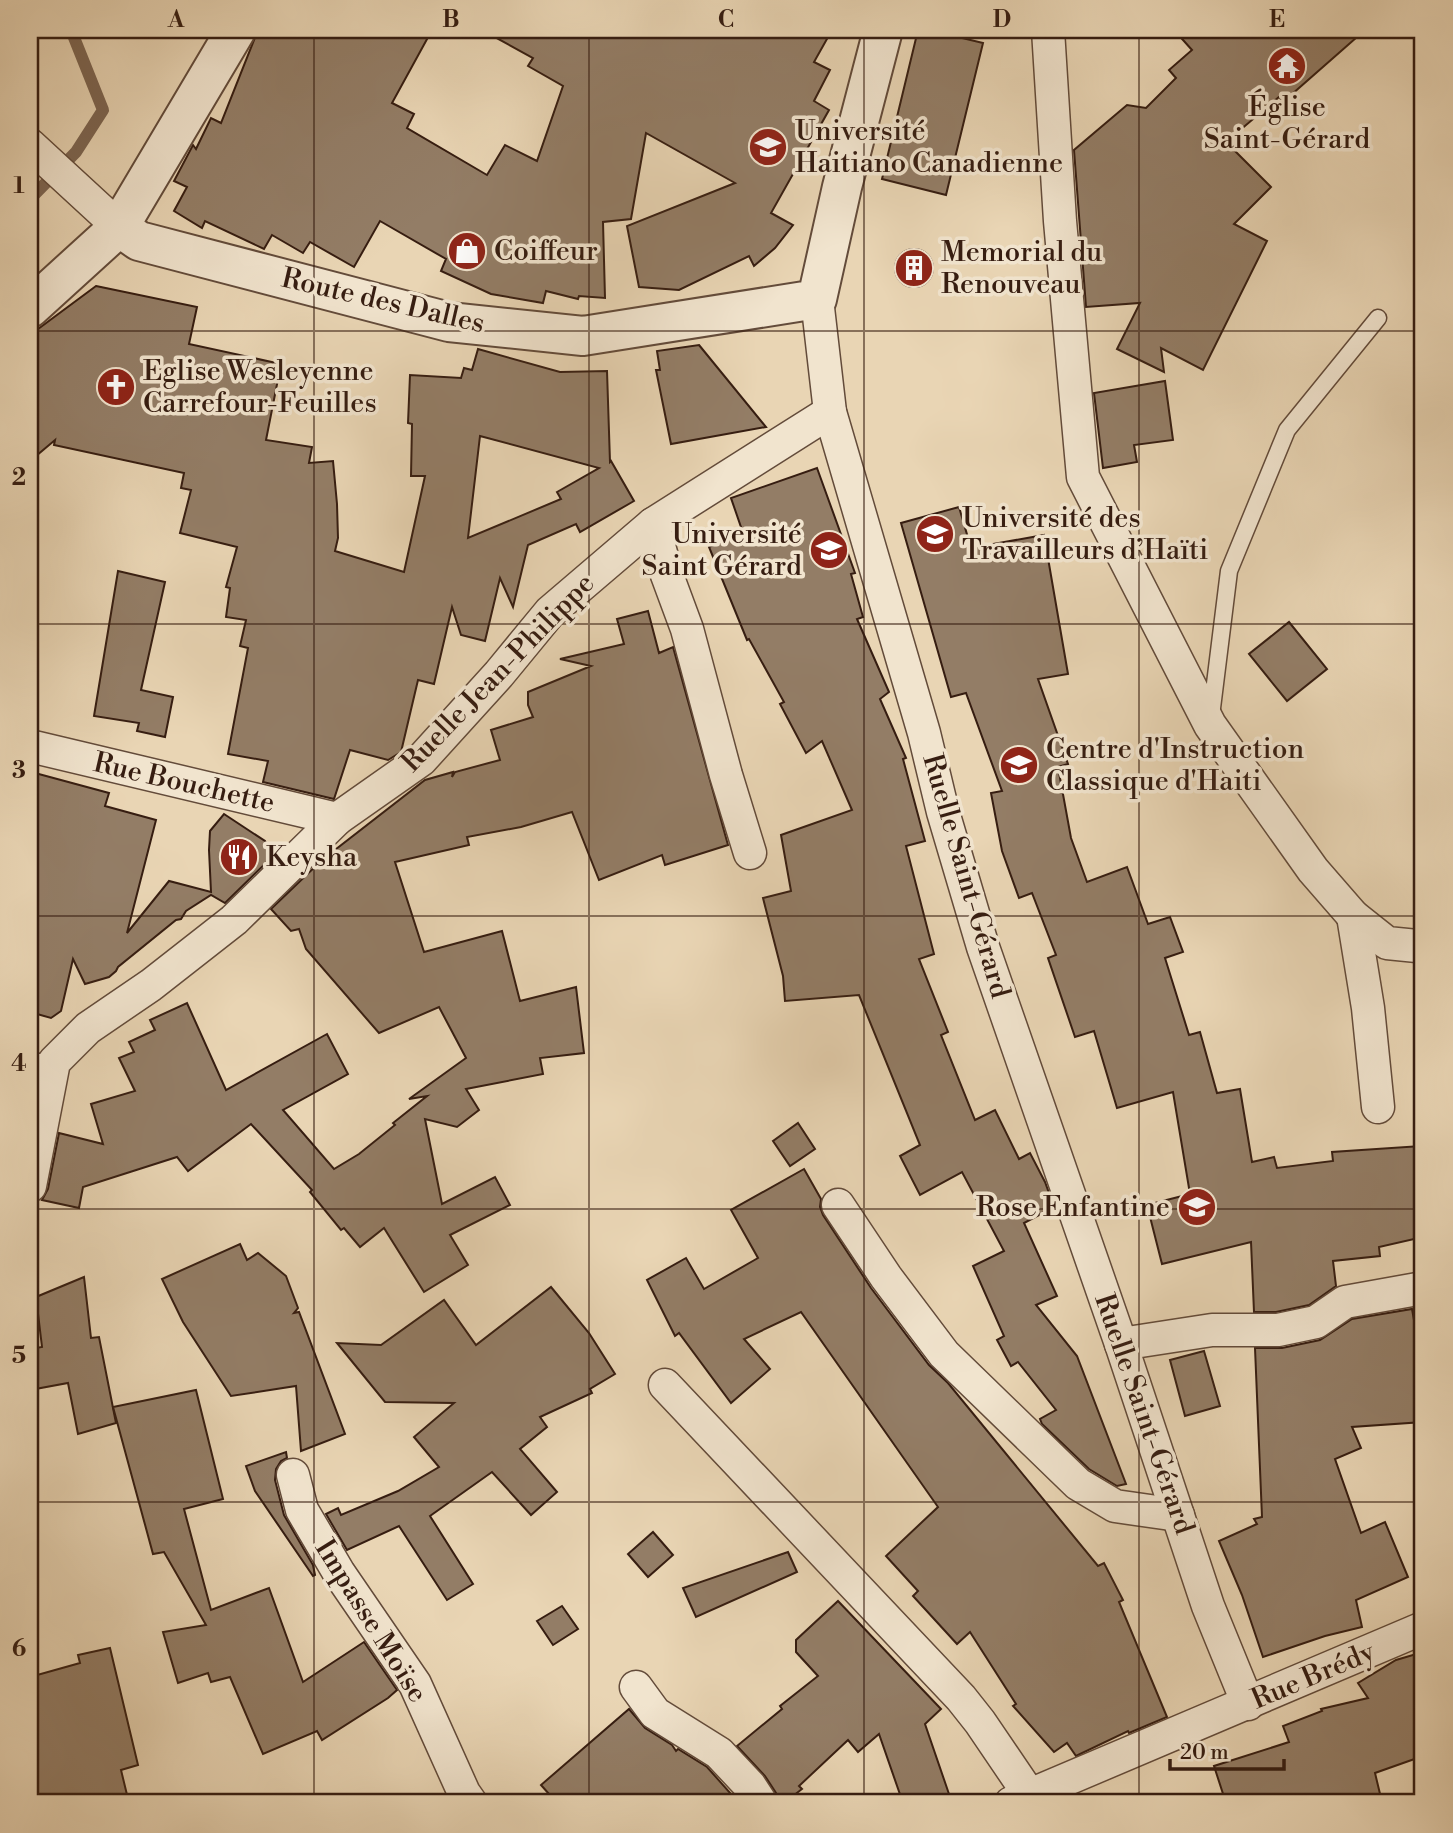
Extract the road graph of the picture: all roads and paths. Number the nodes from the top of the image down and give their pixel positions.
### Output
1 (236, 30) edge
2 (883, 30) edge
3 (1048, 30) edge
4 (30, 145) edge
5 (119, 227) junction
6 (817, 299) junction
7 (30, 308) edge
8 (1378, 318) dead end
9 (830, 412) junction
10 (653, 524) junction
11 (1210, 725) junction
12 (30, 746) edge
13 (337, 819) junction
14 (750, 853) dead end
15 (1353, 916) junction
16 (1423, 943) edge
17 (42, 1062) edge
18 (1378, 1107) dead end
19 (30, 1186) edge
20 (838, 1205) dead end
21 (1423, 1288) edge
22 (1121, 1344) junction
23 (665, 1385) dead end
24 (293, 1475) dead end
25 (1178, 1515) junction
26 (1423, 1628) edge
27 (636, 1687) dead end
28 (1248, 1704) junction
29 (1025, 1800) edge
30 (471, 1803) edge
31 (761, 1803) edge

1 - 5 street
2 - 6 street, Ruelle Saint-Gérard
3 - 11 street
4 - 5 street, Route des Dalles
5 - 6 street, Route des Dalles
5 - 7 street
6 - 9 street, Ruelle Saint-Gérard
8 - 11 lane
9 - 10 street, Ruelle Jean-Philippe
9 - 22 street, Ruelle Saint-Gérard
10 - 13 street, Ruelle Jean-Philippe
10 - 14 street
11 - 15 street
12 - 13 street, Rue Bouchette
13 - 17 street, Ruelle Jean-Philippe
15 - 16 street
15 - 18 street
17 - 19 street, Ruelle Jean-Philippe
20 - 25 street
21 - 22 street
22 - 25 street, Ruelle Saint-Gérard
23 - 29 street
24 - 30 street, Impasse Moïse
25 - 28 street, Ruelle Saint-Gérard
26 - 28 street, Rue Brédy
27 - 31 street
28 - 29 street, Rue Brédy

